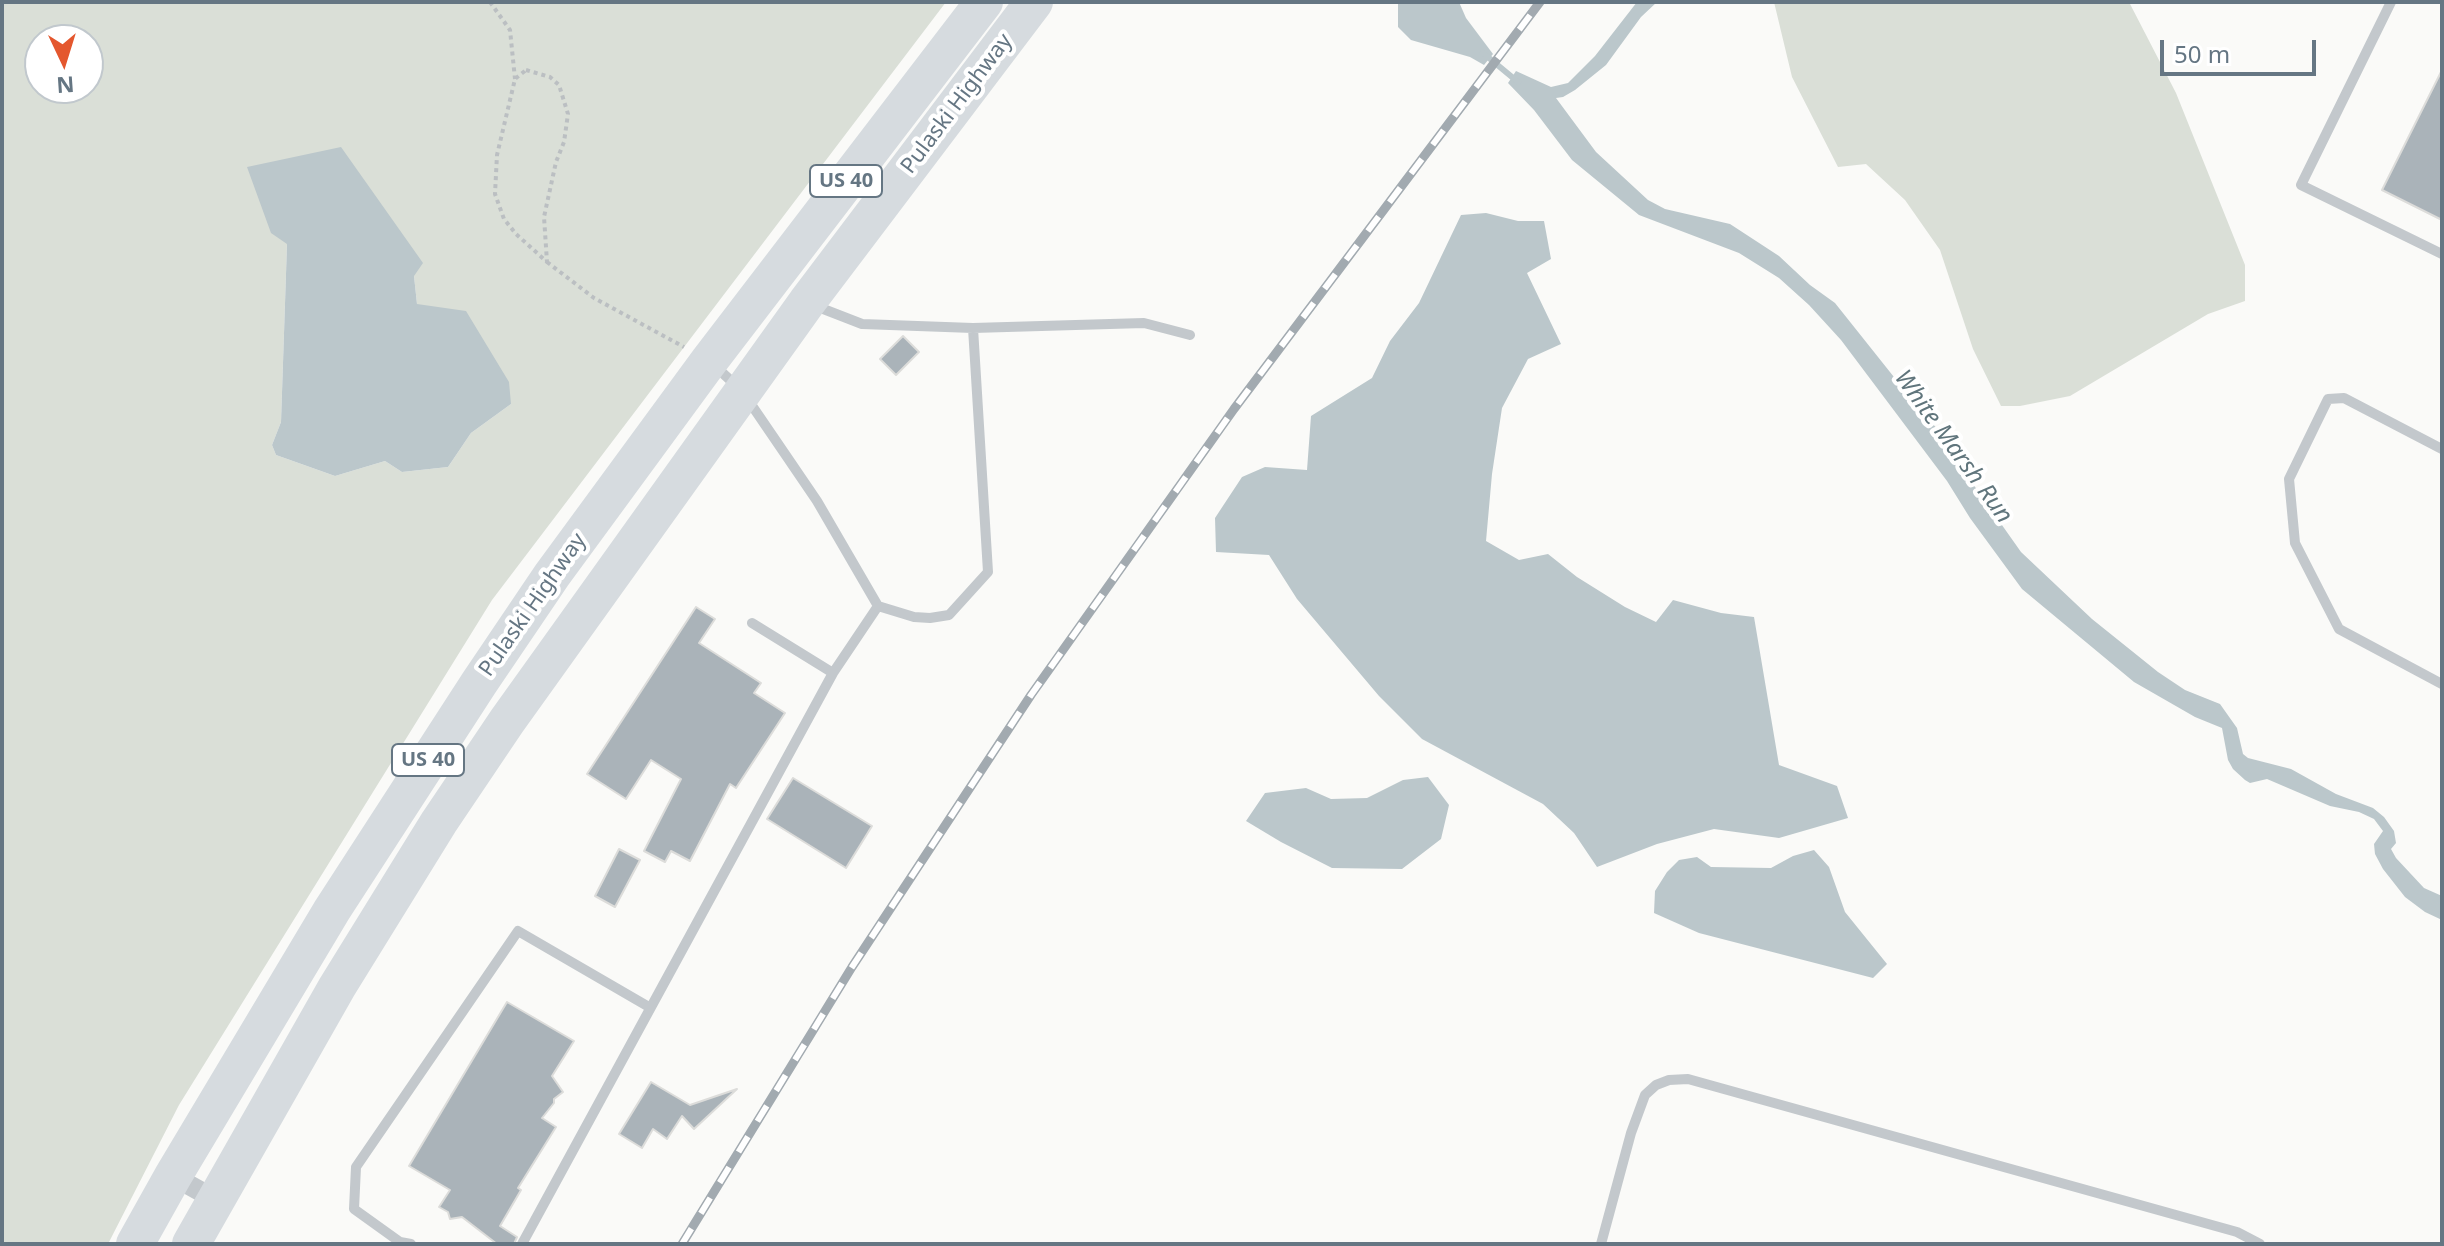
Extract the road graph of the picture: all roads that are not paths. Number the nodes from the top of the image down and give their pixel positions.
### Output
1 (984, 2) edge
2 (1034, 2) edge
3 (2391, 2) edge
4 (2442, 254) edge
5 (807, 302) junction
6 (973, 328) junction
7 (1190, 335) dead end
8 (709, 361) junction
9 (742, 391) junction
10 (2442, 449) edge
11 (878, 606) junction
12 (752, 623) dead end
13 (833, 673) junction
14 (2442, 684) edge
15 (649, 1007) junction
16 (173, 1176) junction
17 (216, 1200) junction
18 (135, 1244) edge
19 (191, 1244) edge
20 (411, 1244) edge
21 (522, 1244) edge
22 (1601, 1244) edge
23 (2260, 1244) edge

1 - 8 highway, Pulaski Highway / US 40
2 - 5 highway, Pulaski Highway / US 40
3 - 4 lane
5 - 6 lane
5 - 9 highway, Pulaski Highway / US 40
6 - 7 lane
6 - 11 lane
8 - 9 lane
8 - 16 highway, Pulaski Highway / US 40
9 - 11 lane
9 - 17 highway, Pulaski Highway / US 40
10 - 14 lane
11 - 13 lane
12 - 13 lane
13 - 15 lane
15 - 20 lane
15 - 21 lane
16 - 17 street
16 - 18 highway, Pulaski Highway / US 40
17 - 19 highway, Pulaski Highway / US 40
22 - 23 lane

